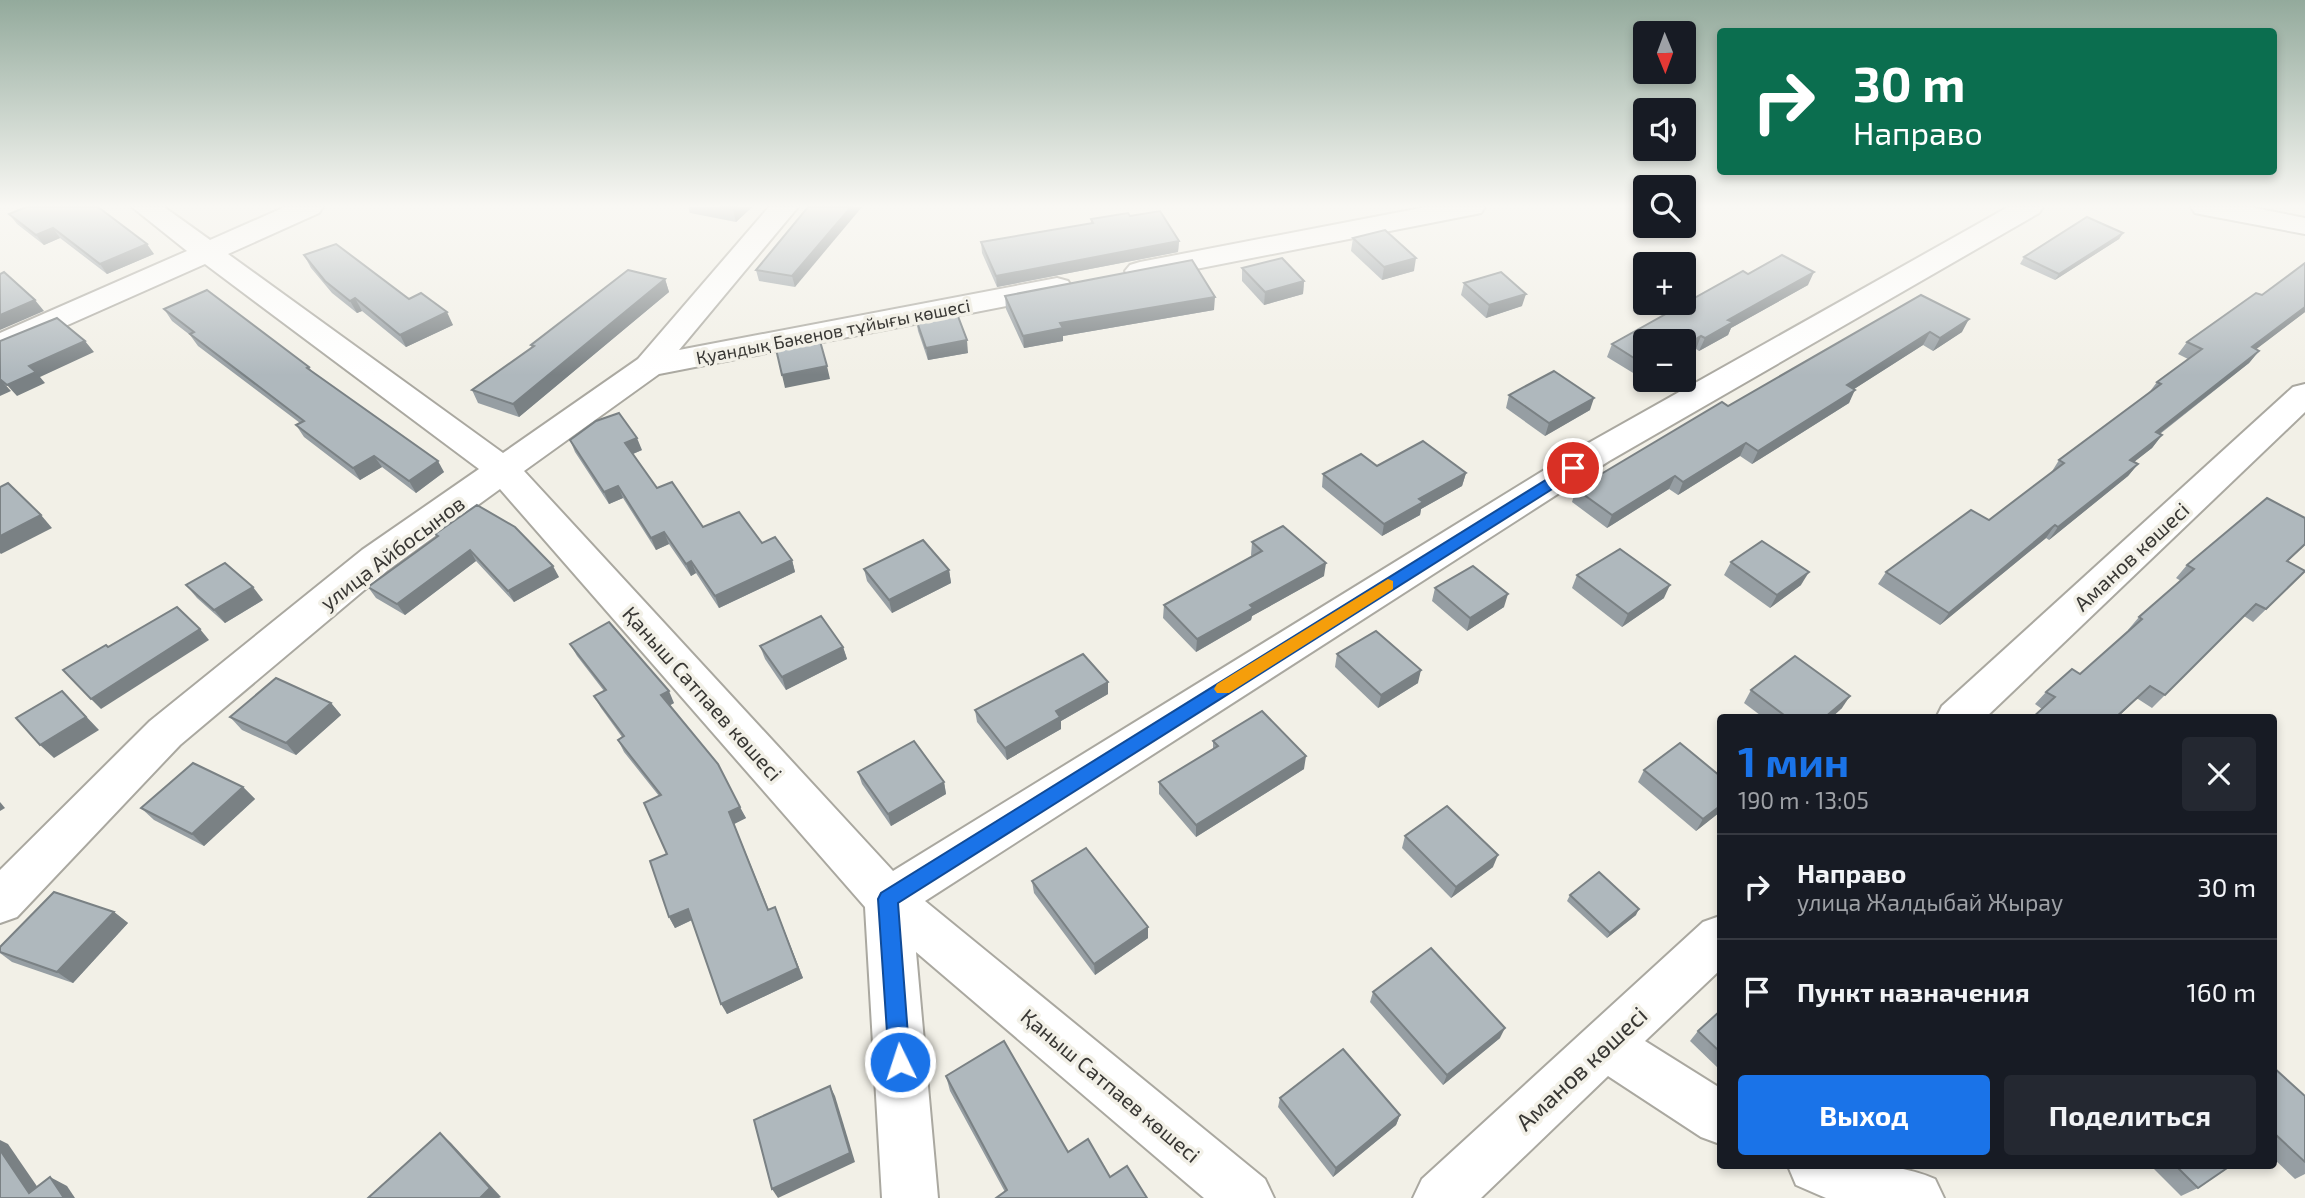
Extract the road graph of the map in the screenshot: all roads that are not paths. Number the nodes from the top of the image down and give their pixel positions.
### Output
1 (183, 263) edge
2 (222, 263) edge
3 (737, 263) edge
4 (1184, 263) edge
5 (1931, 263) edge
6 (0, 345) edge
7 (649, 366) junction
8 (2305, 394) edge
9 (503, 470) junction
10 (1961, 714) edge
11 (888, 899) junction
12 (0, 902) edge
13 (1717, 941) edge
14 (1605, 1045) junction
15 (1717, 1116) edge
16 (1822, 1169) edge
17 (910, 1198) edge
18 (1246, 1198) edge
19 (1441, 1198) edge
20 (1916, 1198) edge

1 - 6 street
2 - 9 street, Қаныш Сатпаев көшесі
3 - 7 street, улица Айбосынов
4 - 7 street, Қуандық Бәкенов тұйығы көшесі
5 - 11 street
7 - 9 street, улица Айбосынов
8 - 10 street, Аманов көшесі
9 - 11 street, Қаныш Сатпаев көшесі
9 - 12 street, улица Айбосынов
11 - 17 street
11 - 18 street, Қаныш Сатпаев көшесі
13 - 14 street, Аманов көшесі
14 - 15 street
14 - 19 street, Аманов көшесі
16 - 20 street

